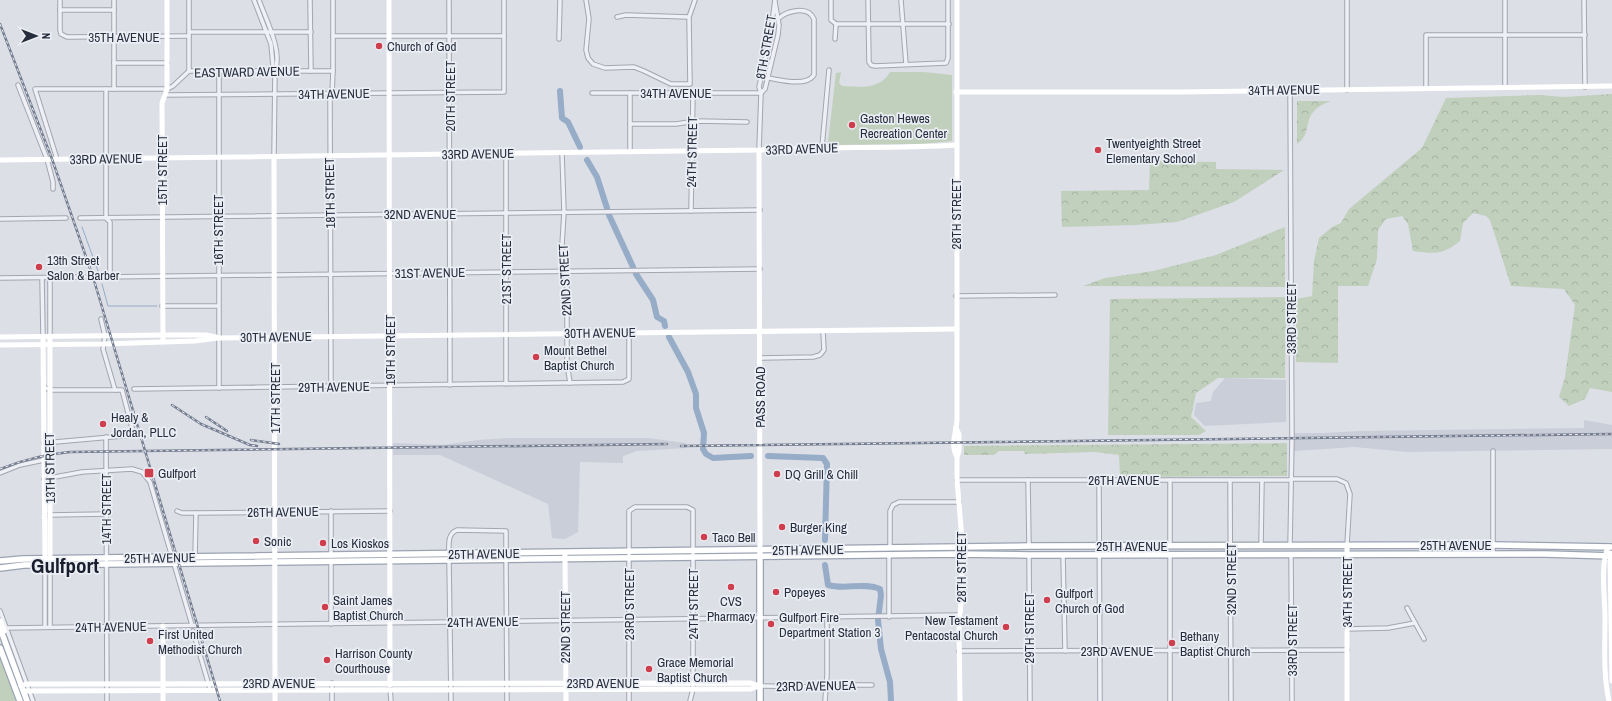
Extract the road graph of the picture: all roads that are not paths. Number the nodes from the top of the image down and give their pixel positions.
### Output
1 (60, 0) edge
2 (114, 0) edge
3 (167, 0) edge
4 (189, 0) edge
5 (254, 0) edge
6 (259, 0) edge
7 (310, 0) edge
8 (333, 0) edge
9 (389, 0) edge
10 (449, 0) edge
11 (504, 0) edge
12 (560, 0) edge
13 (586, 0) edge
14 (695, 0) edge
15 (775, 0) edge
16 (831, 0) edge
17 (868, 0) edge
18 (901, 0) edge
19 (948, 0) edge
20 (957, 0) edge
21 (1347, 0) edge
22 (1505, 0) edge
23 (1584, 0) edge
24 (60, 10) junction
25 (114, 10) junction
26 (617, 17) dead end
27 (689, 17) junction
28 (778, 19) junction
29 (836, 24) junction
30 (949, 24) junction
31 (868, 25) junction
32 (903, 25) junction
33 (265, 32) junction
34 (270, 32) junction
35 (311, 32) junction
36 (189, 34) junction
37 (1505, 35) junction
38 (1585, 35) junction
39 (333, 36) junction
40 (389, 36) junction
41 (449, 36) junction
42 (504, 36) junction
43 (114, 37) junction
44 (167, 37) junction
45 (559, 39) dead end
46 (835, 39) dead end
47 (767, 48) junction
48 (774, 49) junction
49 (114, 63) junction
50 (167, 63) junction
51 (906, 64) junction
52 (829, 70) dead end
53 (189, 71) junction
54 (219, 71) junction
55 (275, 71) junction
56 (311, 71) junction
57 (333, 71) junction
58 (761, 76) junction
59 (767, 77) junction
60 (18, 85) dead end
61 (1612, 86) edge
62 (1585, 87) junction
63 (1426, 88) junction
64 (1505, 88) junction
65 (106, 89) junction
66 (114, 89) junction
67 (167, 89) junction
68 (1290, 90) junction
69 (1347, 90) junction
70 (450, 92) junction
71 (956, 92) junction
72 (390, 93) junction
73 (592, 93) dead end
74 (630, 93) junction
75 (692, 93) junction
76 (332, 94) junction
77 (761, 94) junction
78 (164, 95) junction
79 (218, 95) junction
80 (275, 95) junction
81 (692, 121) junction
82 (747, 122) dead end
83 (630, 124) junction
84 (956, 145) junction
85 (822, 147) junction
86 (692, 150) junction
87 (759, 150) junction
88 (630, 151) junction
89 (562, 152) junction
90 (450, 154) junction
91 (506, 154) junction
92 (390, 155) junction
93 (274, 156) junction
94 (329, 156) junction
95 (218, 157) junction
96 (162, 158) junction
97 (47, 159) junction
98 (58, 159) junction
99 (106, 159) junction
100 (0, 160) edge
101 (53, 190) dead end
102 (760, 210) junction
103 (691, 211) junction
104 (506, 212) junction
105 (564, 212) junction
106 (390, 214) junction
107 (450, 214) junction
108 (330, 215) junction
109 (274, 216) junction
110 (162, 217) junction
111 (218, 217) junction
112 (66, 218) dead end
113 (80, 218) dead end
114 (106, 218) junction
115 (0, 219) edge
116 (506, 242) junction
117 (512, 242) dead end
118 (760, 269) junction
119 (566, 271) junction
120 (506, 272) junction
121 (450, 273) junction
122 (331, 274) junction
123 (390, 274) junction
124 (274, 275) junction
125 (218, 276) junction
126 (85, 277) dead end
127 (100, 277) dead end
128 (110, 277) junction
129 (162, 277) junction
130 (0, 278) edge
131 (42, 278) junction
132 (50, 278) junction
133 (1055, 295) dead end
134 (956, 296) junction
135 (162, 306) junction
136 (218, 306) junction
137 (43, 308) junction
138 (50, 308) junction
139 (101, 319) dead end
140 (957, 330) junction
141 (823, 331) junction
142 (629, 332) junction
143 (760, 332) junction
144 (567, 333) junction
145 (506, 334) junction
146 (163, 335) junction
147 (450, 335) junction
148 (43, 336) junction
149 (50, 336) junction
150 (105, 336) junction
151 (390, 336) junction
152 (0, 337) edge
153 (331, 337) junction
154 (218, 338) junction
155 (275, 338) junction
156 (163, 342) junction
157 (43, 344) junction
158 (50, 344) junction
159 (103, 344) junction
160 (0, 345) edge
161 (760, 358) junction
162 (570, 383) junction
163 (506, 384) junction
164 (450, 385) junction
165 (390, 386) junction
166 (331, 387) junction
167 (218, 388) junction
168 (275, 388) junction
169 (47, 389) junction
170 (134, 389) dead end
171 (115, 390) junction
172 (106, 437) junction
173 (47, 443) junction
174 (1493, 452) dead end
175 (44, 460) junction
176 (106, 470) junction
177 (0, 473) edge
178 (47, 478) junction
179 (957, 480) junction
180 (1028, 480) junction
181 (1099, 480) junction
182 (1170, 480) junction
183 (1230, 480) junction
184 (1262, 480) junction
185 (1291, 480) junction
186 (1346, 483) joint
187 (959, 502) junction
188 (691, 507) joint
189 (177, 511) dead end
190 (331, 511) junction
191 (390, 511) junction
192 (275, 512) junction
193 (196, 513) junction
194 (106, 514) junction
195 (44, 515) junction
196 (50, 515) junction
197 (1347, 545) junction
198 (1493, 545) junction
199 (1545, 545) junction
200 (1029, 546) junction
201 (1099, 546) junction
202 (1170, 546) junction
203 (1230, 546) junction
204 (1261, 546) junction
205 (1290, 546) junction
206 (1610, 547) edge
207 (961, 551) junction
208 (889, 552) junction
209 (760, 553) junction
210 (693, 554) junction
211 (1099, 554) junction
212 (1230, 554) junction
213 (1291, 554) junction
214 (1347, 554) junction
215 (1493, 554) junction
216 (1545, 554) junction
217 (629, 555) junction
218 (1029, 555) junction
219 (1064, 555) junction
220 (1170, 555) junction
221 (506, 556) junction
222 (565, 556) junction
223 (1609, 556) edge
224 (449, 557) junction
225 (195, 558) junction
226 (331, 558) junction
227 (390, 558) junction
228 (275, 559) junction
229 (1, 560) edge
230 (173, 560) junction
231 (47, 562) junction
232 (106, 562) junction
233 (0, 569) edge
234 (1407, 608) dead end
235 (0, 611) edge
236 (960, 616) junction
237 (827, 617) junction
238 (888, 617) junction
239 (760, 618) junction
240 (693, 619) junction
241 (0, 621) edge
242 (565, 621) junction
243 (629, 621) junction
244 (450, 622) junction
245 (506, 622) junction
246 (390, 623) junction
247 (275, 624) junction
248 (332, 624) junction
249 (1415, 624) junction
250 (192, 625) junction
251 (163, 626) junction
252 (45, 627) junction
253 (50, 627) junction
254 (106, 627) junction
255 (3, 628) edge
256 (1347, 629) junction
257 (193, 630) dead end
258 (1424, 639) dead end
259 (0, 648) edge
260 (1231, 650) junction
261 (1292, 650) junction
262 (1347, 650) junction
263 (959, 651) junction
264 (1030, 651) junction
265 (1065, 651) junction
266 (1099, 651) junction
267 (1170, 651) junction
268 (10, 655) junction
269 (1612, 681) edge
270 (128, 683) junction
271 (163, 683) junction
272 (208, 683) junction
273 (332, 683) junction
274 (390, 683) junction
275 (451, 683) junction
276 (507, 683) junction
277 (566, 683) junction
278 (629, 683) junction
279 (106, 684) junction
280 (872, 685) dead end
281 (276, 686) junction
282 (693, 686) junction
283 (760, 686) junction
284 (826, 686) junction
285 (25, 688) junction
286 (163, 689) junction
287 (210, 689) junction
288 (332, 689) junction
289 (390, 689) junction
290 (451, 689) junction
291 (507, 689) junction
292 (566, 689) junction
293 (630, 689) junction
294 (106, 690) junction
295 (125, 690) junction
296 (20, 701) edge
297 (27, 701) edge
298 (33, 701) edge
299 (106, 701) edge
300 (163, 701) edge
301 (276, 701) edge
302 (332, 701) edge
303 (391, 701) edge
304 (451, 701) edge
305 (507, 701) edge
306 (566, 701) edge
307 (629, 701) edge
308 (690, 701) edge
309 (760, 701) edge
310 (825, 701) edge
311 (960, 701) edge
312 (1030, 701) edge
313 (1100, 701) edge
314 (1170, 701) edge
315 (1231, 701) edge
316 (1292, 701) edge
317 (1348, 701) edge
318 (1609, 701) edge

1 - 24 street
2 - 25 street
3 - 44 street, 15TH STREET
4 - 36 street
5 - 33 street
6 - 34 street
7 - 35 street
8 - 39 street, 18TH STREET
9 - 40 street, 19TH STREET
10 - 41 street, 20TH STREET
11 - 42 street
12 - 45 street
13 - 27 street
14 - 27 street
15 - 28 street, 8TH STREET
15 - 47 street, 8TH STREET
16 - 29 street
17 - 31 street
18 - 32 street
19 - 30 street
20 - 71 street, 28TH STREET
21 - 69 street
22 - 37 street
23 - 38 street
24 - 25 street
24 - 43 street, 35TH AVENUE
25 - 43 street
26 - 27 street
28 - 48 street, 8TH STREET
28 - 59 street
29 - 31 street
29 - 46 street
30 - 32 street
30 - 51 street
31 - 32 street
31 - 51 street
32 - 51 street
33 - 34 street, 35TH AVENUE
33 - 36 street, 35TH AVENUE
33 - 55 street
34 - 35 street, 35TH AVENUE
34 - 55 street
35 - 56 street
36 - 44 street, 35TH AVENUE
36 - 53 street
37 - 38 street
37 - 63 street
37 - 64 street
38 - 62 street
39 - 40 street
39 - 57 street, 18TH STREET
40 - 41 street
40 - 72 street, 19TH STREET
41 - 42 street
41 - 70 street, 20TH STREET
42 - 70 street, 34TH AVENUE
43 - 44 street, 35TH AVENUE
43 - 49 street
44 - 50 street, 15TH STREET
47 - 48 street
47 - 58 street, 8TH STREET
48 - 59 street, 8TH STREET
49 - 50 street
49 - 66 street
50 - 67 street, 15TH STREET
52 - 85 street
53 - 54 street, EASTWARD AVENUE
53 - 67 street, EASTWARD AVENUE
54 - 55 street, EASTWARD AVENUE
54 - 79 street, 16TH STREET
55 - 56 street, EASTWARD AVENUE
55 - 80 street, 17TH STREET
56 - 57 street, EASTWARD AVENUE
57 - 76 street, 18TH STREET
58 - 59 street
58 - 77 street, 8TH STREET
59 - 77 street, 8TH STREET
60 - 97 street
61 - 62 street, 34TH AVENUE
62 - 64 street, 34TH AVENUE
63 - 64 street, 34TH AVENUE
63 - 69 street, 34TH AVENUE
65 - 66 street
65 - 98 street
65 - 99 street
66 - 67 street
67 - 78 street, 15TH STREET
68 - 69 street, 34TH AVENUE
68 - 71 street, 34TH AVENUE
68 - 185 street, 33RD STREET
70 - 72 street, 34TH AVENUE
70 - 90 street, 20TH STREET
71 - 84 street, 28TH STREET
72 - 76 street, 34TH AVENUE
72 - 92 street, 19TH STREET
73 - 74 street, 34TH AVENUE
74 - 75 street, 34TH AVENUE
74 - 83 street
75 - 77 street, 34TH AVENUE
75 - 81 street, 24TH STREET
76 - 80 street, 34TH AVENUE
76 - 94 street, 18TH STREET
77 - 87 street, PASS ROAD
78 - 79 street, 34TH AVENUE
78 - 96 street, 15TH STREET
79 - 80 street, 34TH AVENUE
79 - 95 street, 16TH STREET
80 - 93 street, 17TH STREET
81 - 82 street
81 - 83 street
81 - 86 street, 24TH STREET
83 - 88 street
84 - 85 street, 33RD AVENUE
84 - 134 street, 28TH STREET
85 - 87 street, 33RD AVENUE
86 - 87 street, 33RD AVENUE
86 - 88 street, 33RD AVENUE
86 - 103 street, 24TH STREET
87 - 102 street, PASS ROAD
88 - 89 street, 33RD AVENUE
89 - 91 street, 33RD AVENUE
89 - 105 street, 22ND STREET
90 - 91 street, 33RD AVENUE
90 - 92 street, 33RD AVENUE
90 - 107 street, 20TH STREET
91 - 104 street, 21ST STREET
92 - 94 street, 33RD AVENUE
92 - 106 street, 19TH STREET
93 - 94 street, 33RD AVENUE
93 - 95 street, 33RD AVENUE
93 - 109 street, 17TH STREET
94 - 108 street, 18TH STREET
95 - 96 street, 33RD AVENUE
95 - 111 street, 16TH STREET
96 - 99 street, 33RD AVENUE
96 - 110 street, 15TH STREET
97 - 98 street, 33RD AVENUE
97 - 100 street, 33RD AVENUE
97 - 101 street
98 - 99 street, 33RD AVENUE
99 - 114 street
102 - 103 street, 32ND AVENUE
102 - 118 street, PASS ROAD
103 - 105 street, 32ND AVENUE
104 - 105 street, 32ND AVENUE
104 - 107 street, 32ND AVENUE
104 - 116 street, 21ST STREET
105 - 119 street, 22ND STREET
106 - 107 street, 32ND AVENUE
106 - 108 street, 32ND AVENUE
106 - 123 street, 19TH STREET
107 - 121 street, 20TH STREET
108 - 109 street, 32ND AVENUE
108 - 122 street, 18TH STREET
109 - 111 street, 32ND AVENUE
109 - 124 street, 17TH STREET
110 - 111 street, 32ND AVENUE
110 - 114 street, 32ND AVENUE
110 - 129 street, 15TH STREET
111 - 125 street, 16TH STREET
112 - 115 street
113 - 114 street, 32ND AVENUE
114 - 128 street
116 - 117 street
116 - 120 street, 21ST STREET
118 - 119 street, 31ST AVENUE
118 - 143 street, PASS ROAD
119 - 120 street, 31ST AVENUE
119 - 144 street, 22ND STREET
120 - 121 street, 31ST AVENUE
120 - 145 street, 21ST STREET
121 - 123 street, 31ST AVENUE
121 - 147 street, 20TH STREET
122 - 123 street, 31ST AVENUE
122 - 124 street, 31ST AVENUE
122 - 153 street, 18TH STREET
123 - 151 street, 19TH STREET
124 - 125 street, 31ST AVENUE
124 - 155 street, 17TH STREET
125 - 129 street, 31ST AVENUE
125 - 136 street, 16TH STREET
126 - 132 street
127 - 128 street, 31ST AVENUE
128 - 129 street, 31ST AVENUE
129 - 135 street, 15TH STREET
130 - 131 street
131 - 132 street
131 - 137 street, 13TH STREET
132 - 138 street, 13TH STREET
133 - 134 street
134 - 140 street, 28TH STREET
135 - 136 street
135 - 146 street, 15TH STREET
136 - 154 street, 16TH STREET
137 - 138 street
137 - 148 street, 13TH STREET
138 - 149 street, 13TH STREET
139 - 150 street
140 - 141 street, 30TH AVENUE
140 - 179 street, 28TH STREET
141 - 143 street, 30TH AVENUE
141 - 161 street
142 - 143 street, 30TH AVENUE
142 - 144 street, 30TH AVENUE
142 - 162 street, 29TH AVENUE
143 - 161 street, PASS ROAD
144 - 145 street, 30TH AVENUE
144 - 162 street, 22ND STREET
145 - 147 street, 30TH AVENUE
145 - 163 street, 21ST STREET
146 - 150 street, 30TH AVENUE
146 - 154 street, 30TH AVENUE
146 - 156 street, 15TH STREET
147 - 151 street, 30TH AVENUE
147 - 164 street, 20TH STREET
148 - 149 street, 30TH AVENUE
148 - 152 street, 30TH AVENUE
148 - 157 street, 13TH STREET
149 - 150 street, 30TH AVENUE
149 - 158 street, 13TH STREET
150 - 159 street
151 - 153 street, 30TH AVENUE
151 - 165 street, 19TH STREET
153 - 155 street, 30TH AVENUE
153 - 166 street, 18TH STREET
154 - 155 street, 30TH AVENUE
154 - 156 street, 30TH AVENUE
154 - 167 street, 16TH STREET
155 - 168 street, 17TH STREET
156 - 159 street, 30TH AVENUE
157 - 158 street, 30TH AVENUE
157 - 160 street, 30TH AVENUE
157 - 169 street, 13TH STREET
158 - 159 street, 30TH AVENUE
158 - 169 street, 13TH STREET
159 - 171 street
161 - 209 street, PASS ROAD
162 - 163 street, 29TH AVENUE
163 - 164 street, 29TH AVENUE
164 - 165 street, 29TH AVENUE
165 - 166 street, 29TH AVENUE
165 - 191 street, 19TH STREET
166 - 168 street, 29TH AVENUE
167 - 168 street, 29TH AVENUE
167 - 170 street, 29TH AVENUE
168 - 192 street, 17TH STREET
169 - 171 street
169 - 173 street, 13TH STREET
171 - 172 street
172 - 173 street
172 - 176 street, 14TH STREET
173 - 175 street, 13TH STREET
173 - 178 street, 13TH STREET
174 - 198 street
175 - 177 street
175 - 178 street, 13TH STREET
176 - 178 street
176 - 194 street, 14TH STREET
176 - 230 street
178 - 195 street, 13TH STREET
178 - 196 street, 13TH STREET
179 - 180 street, 26TH AVENUE
179 - 187 street, 28TH STREET
180 - 181 street, 26TH AVENUE
180 - 200 street
181 - 182 street, 26TH AVENUE
181 - 201 street
182 - 183 street, 26TH AVENUE
182 - 202 street
183 - 184 street, 26TH AVENUE
183 - 203 street, 32ND STREET
184 - 185 street, 26TH AVENUE
184 - 204 street
185 - 186 street, 26TH AVENUE
185 - 205 street, 33RD STREET
186 - 197 street, 34TH STREET
187 - 207 street, 28TH STREET
187 - 208 street
188 - 210 street, 24TH STREET
188 - 217 street, 23RD STREET
189 - 193 street, 26TH AVENUE
190 - 191 street, 26TH AVENUE
190 - 192 street, 26TH AVENUE
190 - 226 street
191 - 227 street, 19TH STREET
192 - 193 street, 26TH AVENUE
192 - 228 street, 17TH STREET
193 - 225 street
194 - 196 street
194 - 232 street, 14TH STREET
195 - 196 street
195 - 231 street, 13TH STREET
196 - 231 street, 13TH STREET
197 - 198 main road, 25TH AVENUE
197 - 205 main road, 25TH AVENUE
197 - 214 street, 34TH STREET
198 - 199 main road, 25TH AVENUE
198 - 215 street
199 - 206 main road, 25TH AVENUE
199 - 216 main road
200 - 201 main road, 25TH AVENUE
200 - 207 main road, 25TH AVENUE
201 - 202 main road, 25TH AVENUE
201 - 211 street
202 - 203 main road, 25TH AVENUE
203 - 204 main road, 25TH AVENUE
203 - 212 street, 32ND STREET
204 - 205 main road, 25TH AVENUE
206 - 223 street
207 - 208 main road, 25TH AVENUE
207 - 218 main road, 25TH AVENUE
207 - 236 street, 28TH STREET
208 - 209 main road, 25TH AVENUE
208 - 238 street
209 - 210 main road, 25TH AVENUE
209 - 239 main road, PASS ROAD
210 - 217 main road, 25TH AVENUE
210 - 240 street, 24TH STREET
211 - 219 main road, 25TH AVENUE
211 - 220 main road, 25TH AVENUE
211 - 266 street
212 - 213 main road, 25TH AVENUE
212 - 220 main road, 25TH AVENUE
212 - 260 street, 32ND STREET
213 - 214 main road, 25TH AVENUE
213 - 261 street, 33RD STREET
214 - 215 main road, 25TH AVENUE
214 - 256 street, 34TH STREET
215 - 216 main road, 25TH AVENUE
216 - 223 main road, 25TH AVENUE
217 - 222 main road, 25TH AVENUE
217 - 243 street, 23RD STREET
218 - 219 main road, 25TH AVENUE
218 - 264 street, 29TH STREET
219 - 265 street
220 - 267 street
221 - 222 main road, 25TH AVENUE
221 - 224 main road, 25TH AVENUE
221 - 224 street
221 - 245 street
222 - 242 street, 22ND STREET
223 - 269 street
223 - 318 street
224 - 227 main road, 25TH AVENUE
224 - 244 street
225 - 228 main road, 25TH AVENUE
225 - 230 main road, 25TH AVENUE
226 - 227 main road, 25TH AVENUE
226 - 228 main road, 25TH AVENUE
226 - 248 street
227 - 246 street, 19TH STREET
228 - 230 main road, 25TH AVENUE
228 - 247 street, 17TH STREET
229 - 231 main road, 25TH AVENUE
230 - 232 main road, 25TH AVENUE
230 - 250 street
231 - 232 main road, 25TH AVENUE
231 - 233 main road, 25TH AVENUE
231 - 252 street, 13TH STREET
231 - 253 street, 13TH STREET
232 - 254 street, 14TH STREET
234 - 249 street
235 - 255 street
236 - 238 street, 24TH AVENUE
236 - 263 street, 28TH STREET
237 - 238 street, 24TH AVENUE
237 - 239 street, 24TH AVENUE
237 - 284 street
239 - 240 street, 24TH AVENUE
239 - 283 main road, PASS ROAD
240 - 243 street, 24TH AVENUE
240 - 282 street, 24TH STREET
241 - 268 main road
242 - 243 street, 24TH AVENUE
242 - 245 street, 24TH AVENUE
242 - 277 street, 22ND STREET
243 - 278 street, 23RD STREET
244 - 245 street, 24TH AVENUE
244 - 246 street, 24TH AVENUE
244 - 275 street
245 - 276 street
246 - 248 street, 24TH AVENUE
246 - 274 street, 19TH STREET
247 - 248 street, 24TH AVENUE
247 - 250 street, 24TH AVENUE
247 - 281 street, 17TH STREET
249 - 256 street
249 - 258 street
250 - 251 street, 24TH AVENUE
251 - 254 street, 24TH AVENUE
251 - 271 street
252 - 253 street, 24TH AVENUE
252 - 255 street, 24TH AVENUE
253 - 254 street, 24TH AVENUE
254 - 279 street, 14TH STREET
255 - 268 main road
255 - 285 street
256 - 262 street, 34TH STREET
257 - 272 street
259 - 296 main road
260 - 261 street, 23RD AVENUE
260 - 267 street, 23RD AVENUE
260 - 315 street, 32ND STREET
261 - 262 street, 23RD AVENUE
261 - 316 street, 33RD STREET
262 - 317 street, 34TH STREET
263 - 264 street, 23RD AVENUE
263 - 311 street, 28TH STREET
264 - 265 street, 23RD AVENUE
264 - 312 street, 29TH STREET
265 - 266 street, 23RD AVENUE
266 - 267 street, 23RD AVENUE
266 - 313 street
267 - 314 street
268 - 285 main road
270 - 271 street, 23RD AVENUE
270 - 279 street, 23RD AVENUE
270 - 295 street
271 - 272 street, 23RD AVENUE
271 - 286 street
272 - 281 street, 23RD AVENUE
272 - 287 street
273 - 274 street, 23RD AVENUE
273 - 281 street, 23RD AVENUE
273 - 288 street
274 - 275 street, 23RD AVENUE
274 - 289 street, 19TH STREET
275 - 276 street, 23RD AVENUE
275 - 290 street
276 - 277 street, 23RD AVENUE
276 - 291 street
277 - 278 street, 23RD AVENUE
277 - 292 street, 22ND STREET
278 - 282 street, 23RD AVENUE
278 - 293 street, 23RD STREET
279 - 285 street, 23RD AVENUE
279 - 294 street, 14TH STREET
280 - 284 street, 23RD AVENUEA
281 - 287 street, 23RD AVENUE
281 - 288 street, 23RD AVENUE
281 - 301 street, 17TH STREET
282 - 283 street, 23RD AVENUE
282 - 293 street, 23RD AVENUE
282 - 308 street, 24TH STREET
283 - 284 street, 23RD AVENUEA
283 - 309 main road, PASS ROAD
284 - 310 street
285 - 294 street, 23RD AVENUE
285 - 297 main road
285 - 298 street
286 - 287 street, 23RD AVENUE
286 - 295 street, 23RD AVENUE
286 - 300 street
288 - 289 street, 23RD AVENUE
288 - 302 street
289 - 290 street, 23RD AVENUE
289 - 303 street, 19TH STREET
290 - 291 street, 23RD AVENUE
290 - 304 street
291 - 292 street, 23RD AVENUE
291 - 305 street
292 - 293 street, 23RD AVENUE
292 - 306 street, 22ND STREET
293 - 307 street, 23RD STREET
294 - 295 street, 23RD AVENUE
294 - 299 street, 14TH STREET

